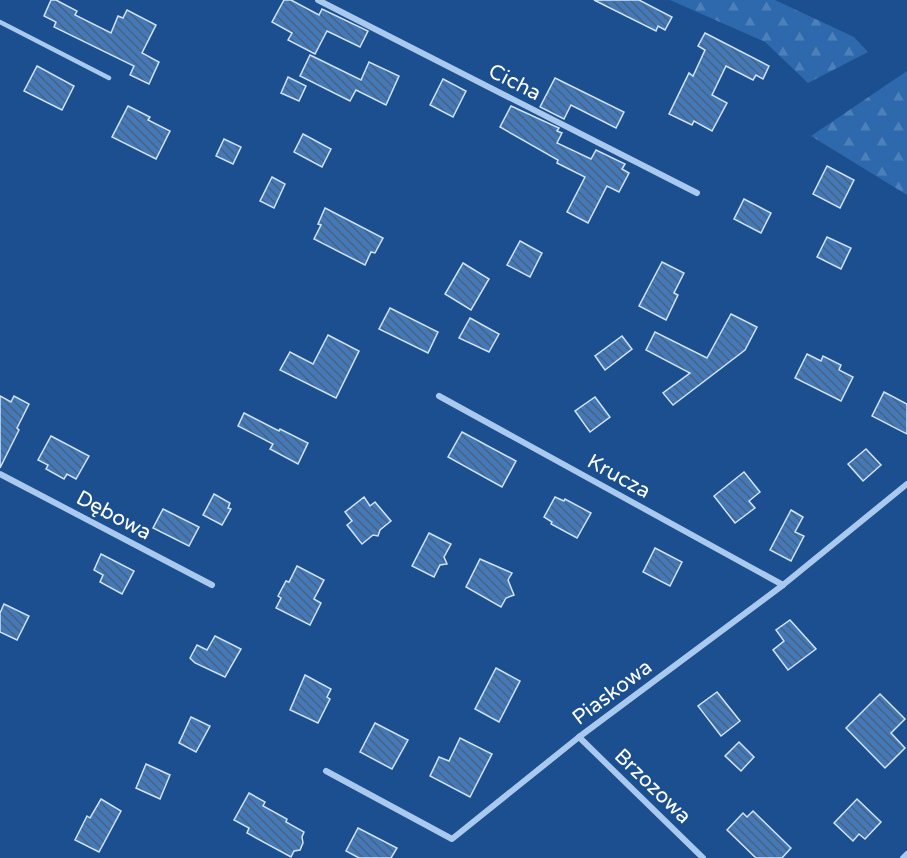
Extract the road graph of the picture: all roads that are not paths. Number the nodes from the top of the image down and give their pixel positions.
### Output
1 (318, 0) edge
2 (0, 22) edge
3 (109, 78) dead end
4 (697, 193) dead end
5 (440, 396) dead end
6 (0, 474) edge
7 (907, 484) edge
8 (212, 585) dead end
9 (783, 585) junction
10 (579, 737) junction
11 (326, 771) dead end
12 (907, 854) edge
13 (703, 858) edge
14 (903, 858) edge

1 - 4 street, Cicha
2 - 3 lane
5 - 9 street, Krucza
6 - 8 street, Dębowa
7 - 9 street, Piaskowa
9 - 10 street, Piaskowa
10 - 11 street, Piaskowa
10 - 13 street, Brzozowa
12 - 14 street

